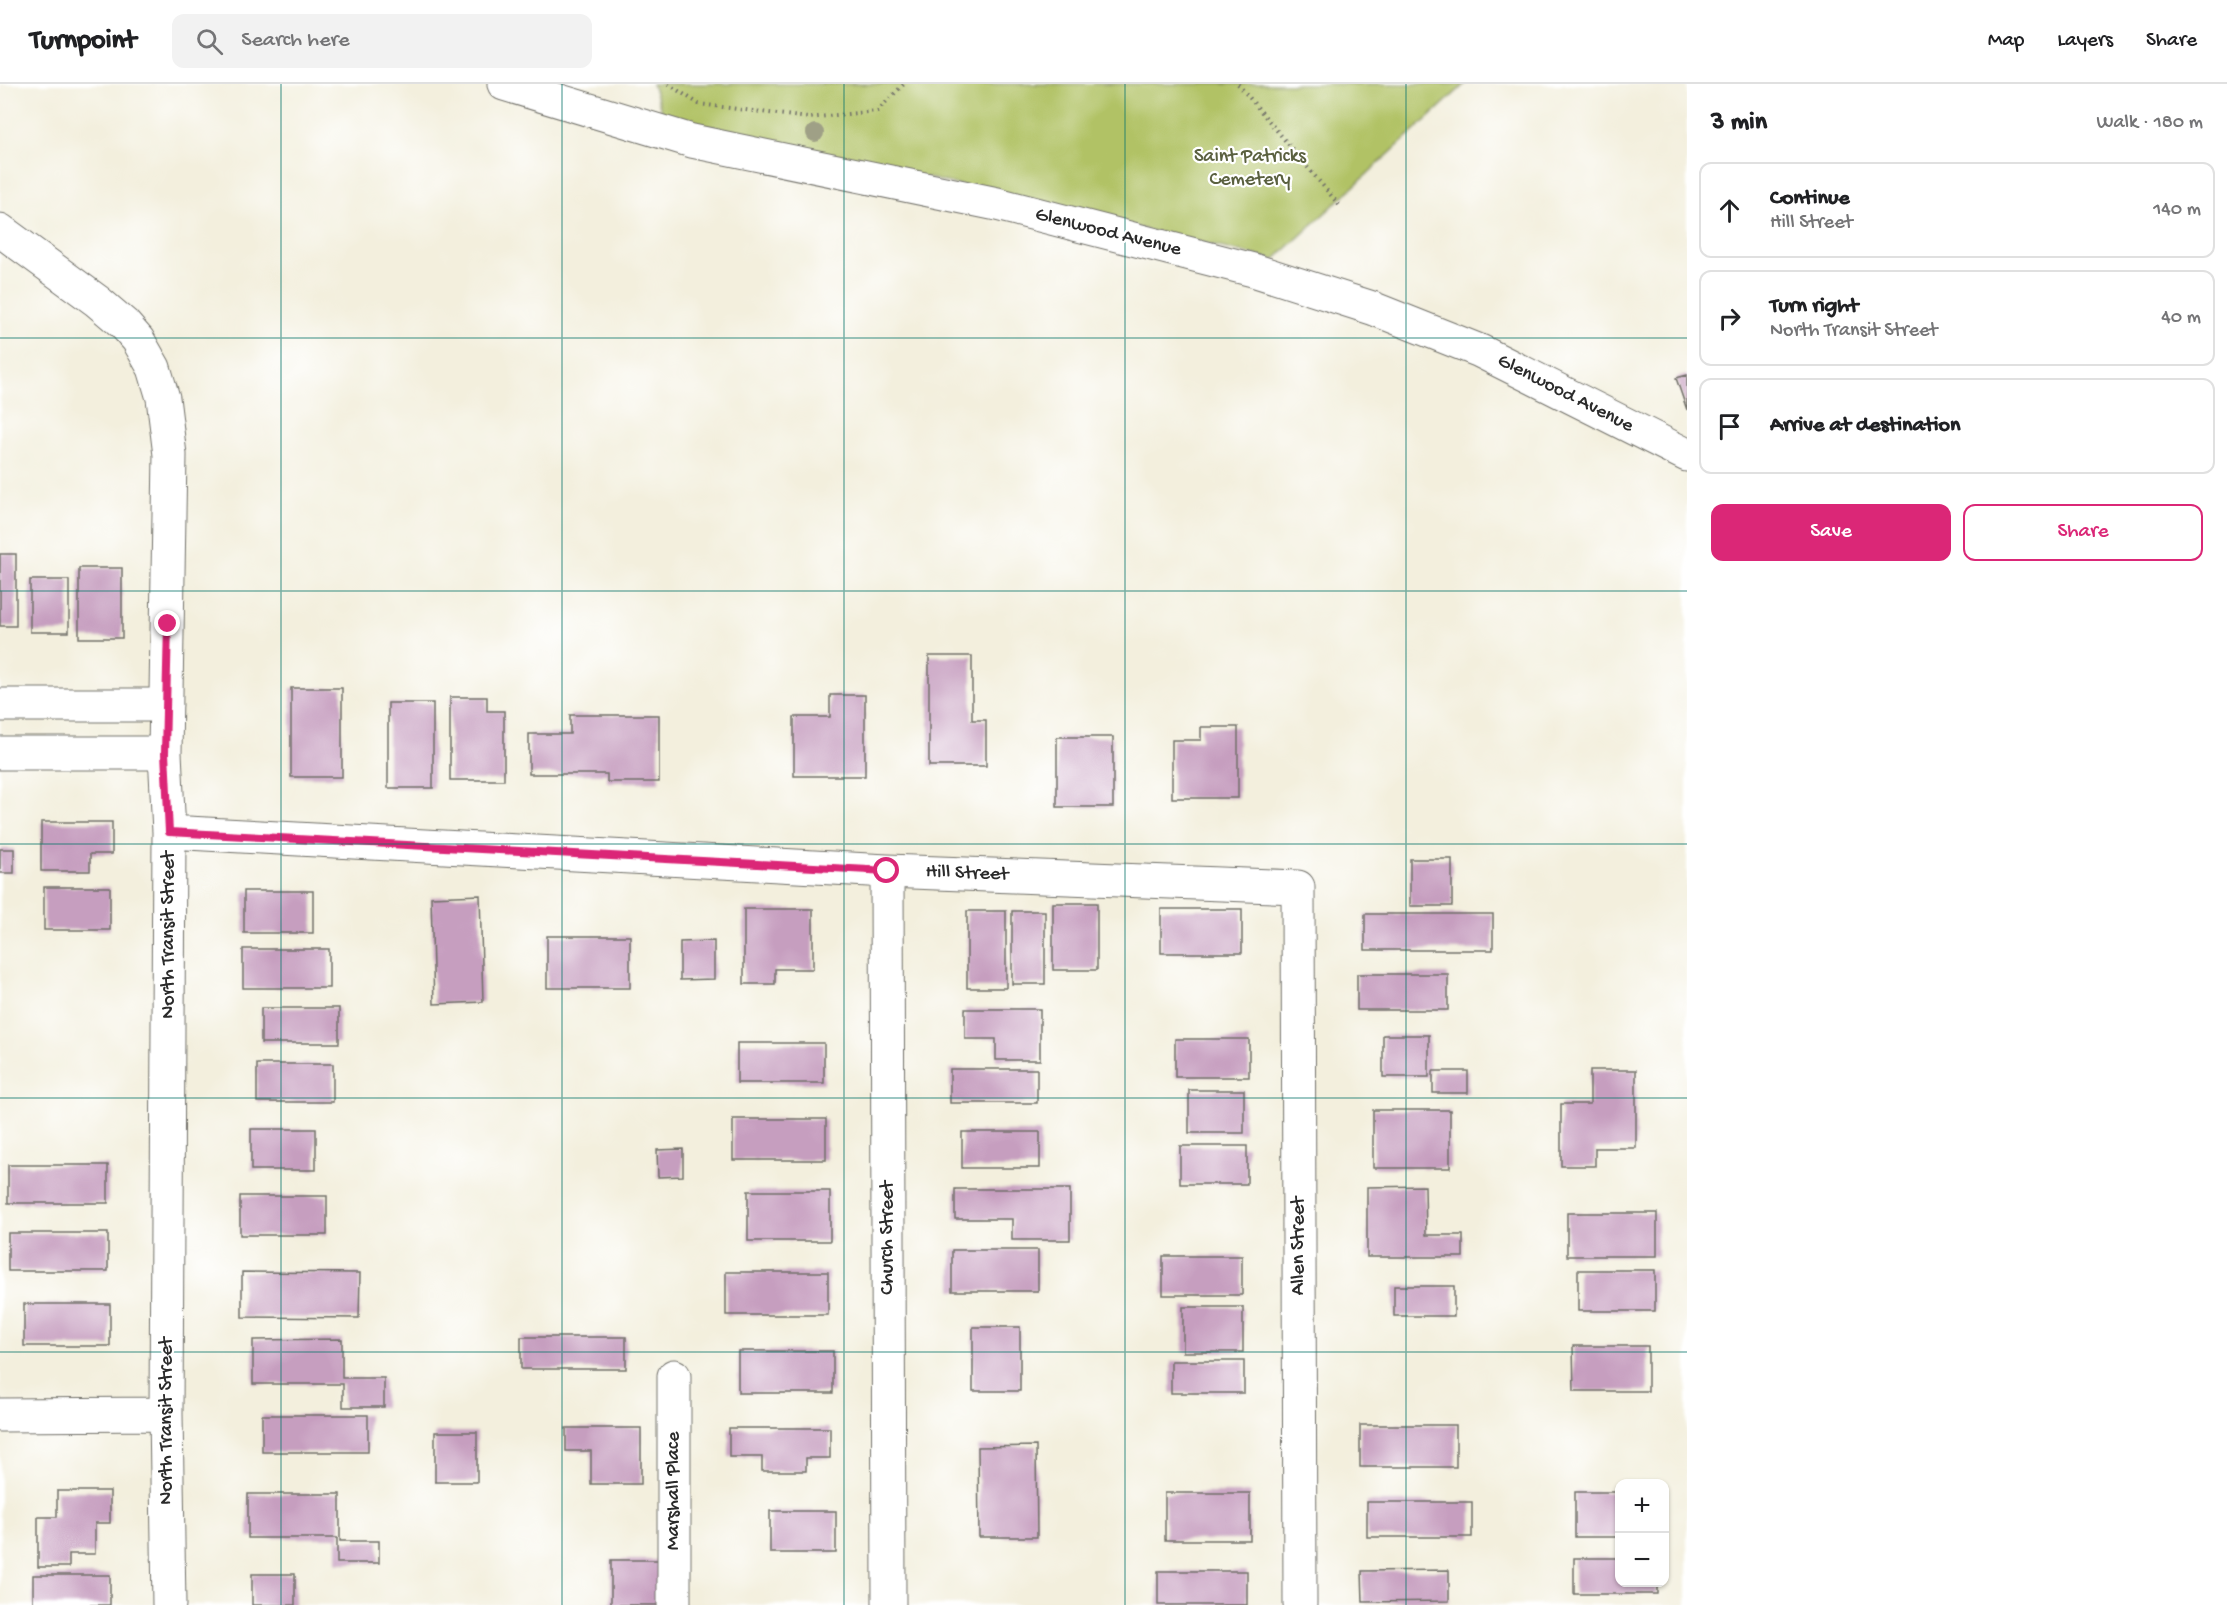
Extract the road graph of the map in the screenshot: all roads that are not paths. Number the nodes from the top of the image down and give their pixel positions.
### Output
1 (504, 84) edge
2 (0, 230) edge
3 (1687, 455) edge
4 (0, 705) edge
5 (166, 705) junction
6 (0, 753) edge
7 (165, 753) junction
8 (169, 832) junction
9 (887, 871) junction
10 (1298, 887) joint
11 (674, 1376) dead end
12 (166, 1414) junction
13 (0, 1415) edge
14 (169, 1605) edge
15 (674, 1605) edge
16 (889, 1605) edge
17 (1300, 1605) edge

1 - 3 street, Glenwood Avenue
2 - 5 street, North Transit Street
4 - 5 street
5 - 7 street, North Transit Street
6 - 7 street
7 - 8 street, North Transit Street
8 - 9 street, Hill Street
8 - 12 street, North Transit Street
9 - 10 street, Hill Street
9 - 16 street, Church Street
10 - 17 street, Allen Street
11 - 15 street, Marshall Place
12 - 13 street
12 - 14 street, North Transit Street

